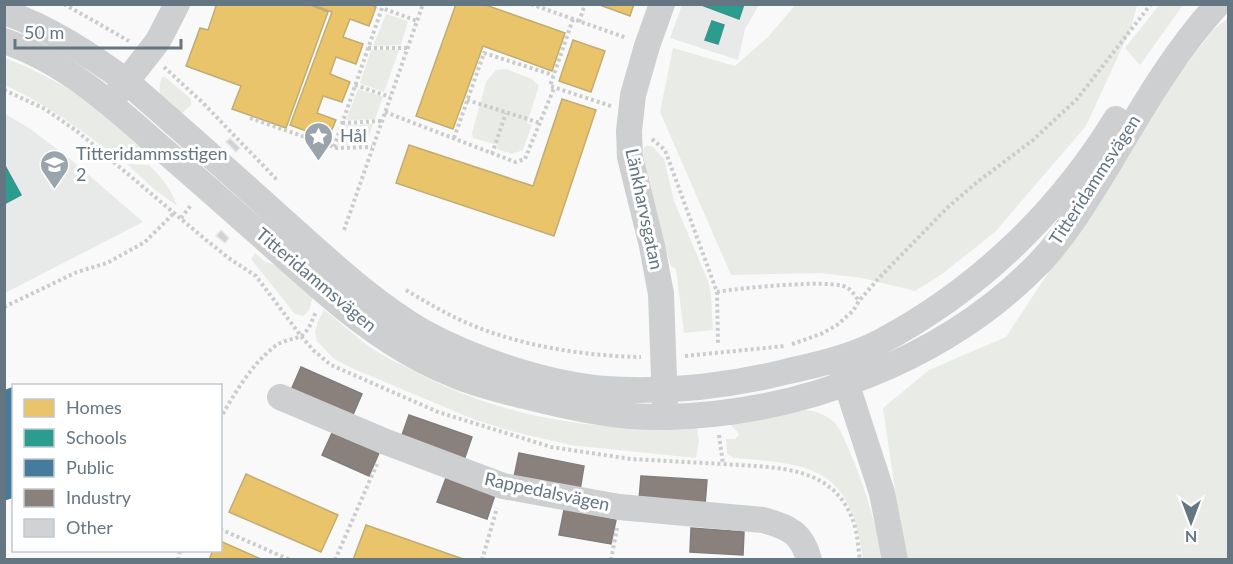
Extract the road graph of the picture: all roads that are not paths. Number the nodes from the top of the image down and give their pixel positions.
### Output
1 (177, 4) edge
2 (662, 4) edge
3 (1195, 4) edge
4 (1218, 4) edge
5 (4, 12) edge
6 (4, 41) edge
7 (126, 81) junction
8 (109, 103) junction
9 (838, 360) junction
10 (847, 384) junction
11 (664, 389) junction
12 (280, 397) dead end
13 (666, 417) junction
14 (809, 560) edge
15 (895, 560) edge

1 - 7 street
2 - 11 street, Länkharvsgatan
3 - 9 street, Titteridammsvägen
4 - 10 street, Titteridammsvägen
5 - 7 street, Titteridammsvägen
6 - 8 street, Titteridammsvägen
7 - 8 street
7 - 11 street, Titteridammsvägen
8 - 13 street, Titteridammsvägen
9 - 10 street
9 - 11 street, Titteridammsvägen
10 - 13 street, Titteridammsvägen
10 - 15 street
11 - 13 street, Länkharvsgatan
12 - 14 street, Rappedalsvägen

